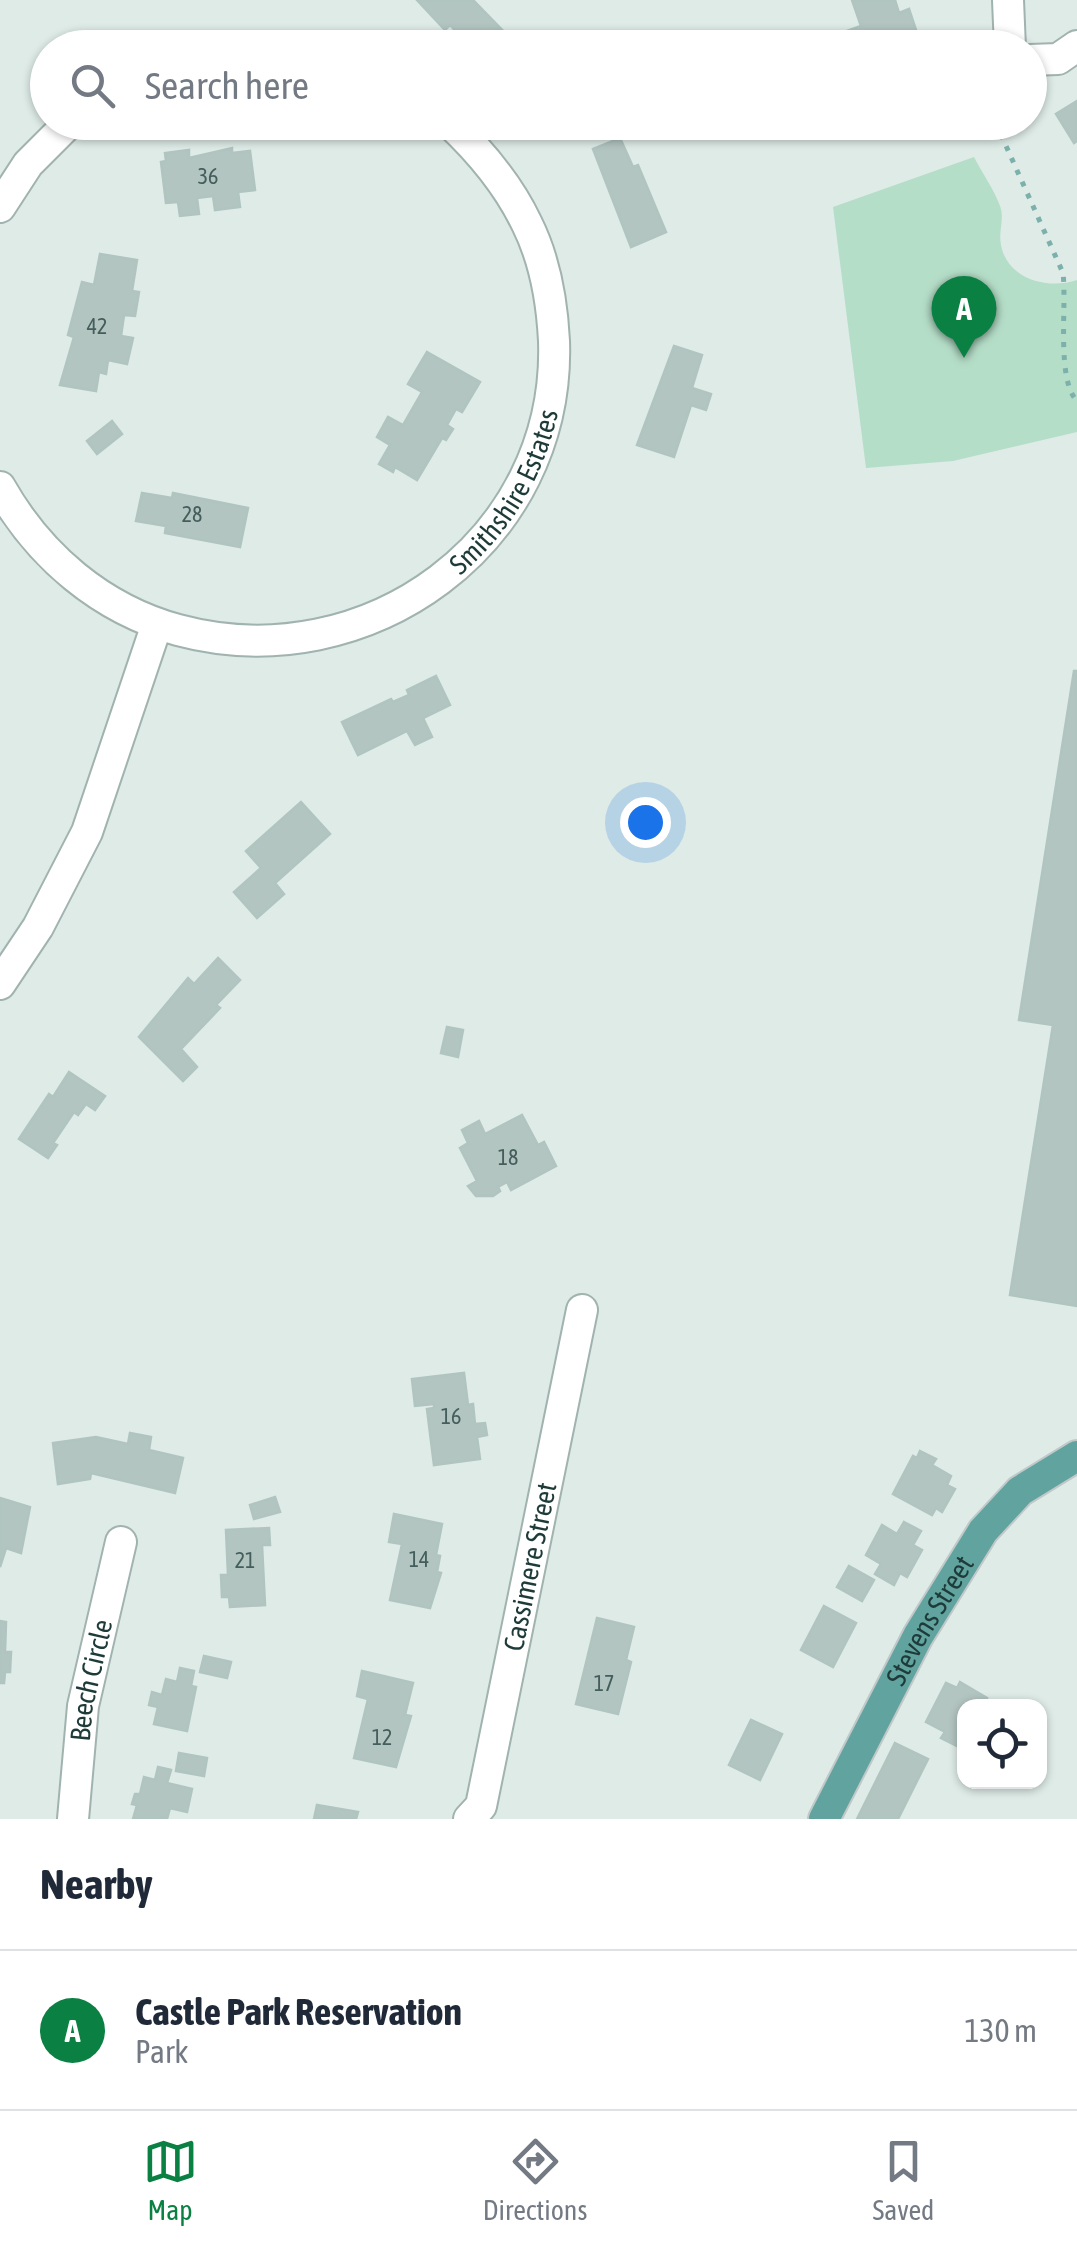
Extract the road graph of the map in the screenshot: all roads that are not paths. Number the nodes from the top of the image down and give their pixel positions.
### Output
1 (1008, 0) edge
2 (1009, 30) edge
3 (1077, 46) edge
4 (1047, 59) edge
5 (52, 140) edge
6 (468, 140) edge
7 (0, 207) edge
8 (0, 488) edge
9 (157, 624) junction
10 (0, 984) edge
11 (582, 1310) dead end
12 (1077, 1456) edge
13 (121, 1542) dead end
14 (73, 1819) edge
15 (470, 1819) edge
16 (824, 1819) edge

1 - 2 street
3 - 4 street
5 - 7 street
6 - 9 street, Smithshire Estates
8 - 9 street, Smithshire Estates
9 - 10 street
11 - 15 street, Cassimere Street
12 - 16 main road, Stevens Street
13 - 14 street, Beech Circle

